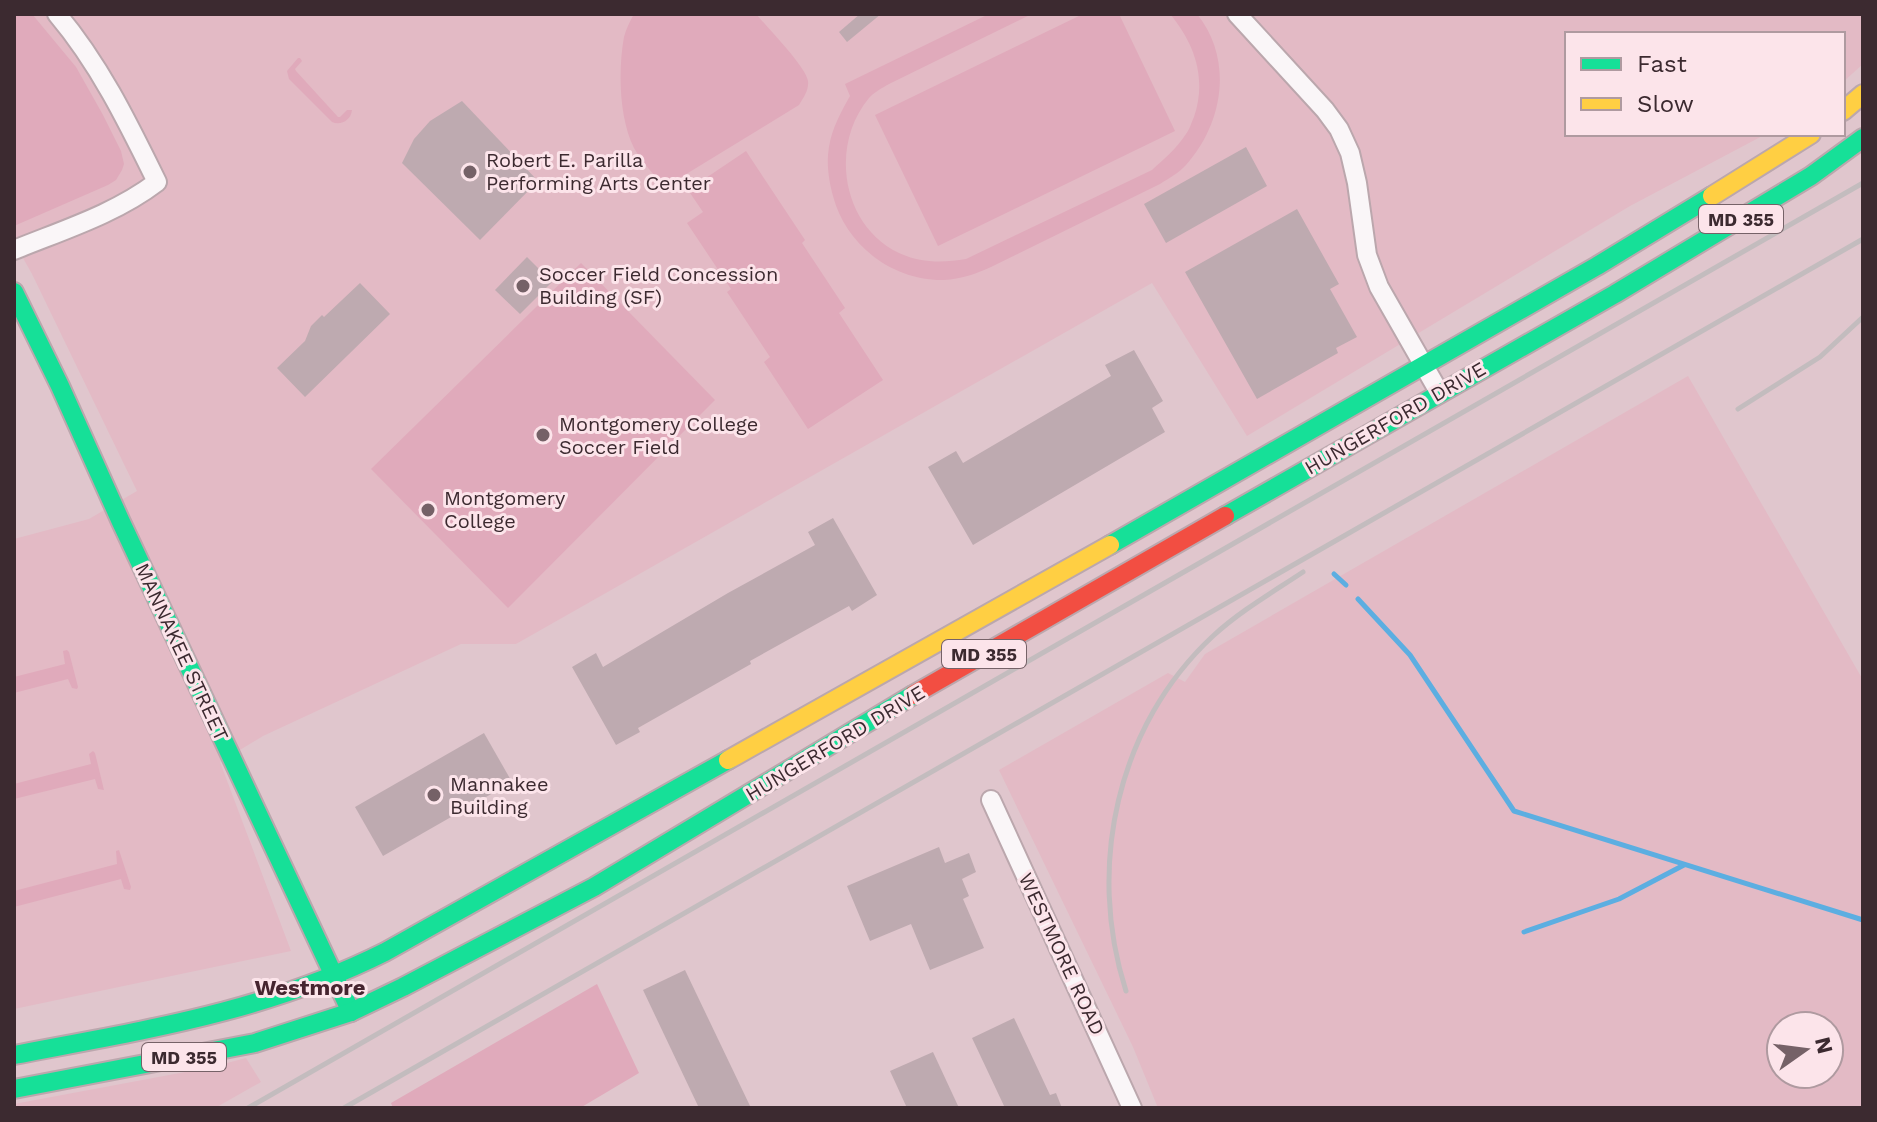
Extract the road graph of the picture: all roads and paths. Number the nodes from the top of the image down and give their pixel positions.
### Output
1 (57, 14) edge
2 (1237, 14) edge
3 (1863, 94) edge
4 (1845, 109) edge
5 (1808, 136) edge
6 (1863, 138) edge
7 (14, 250) edge
8 (14, 292) edge
9 (1425, 364) junction
10 (1439, 392) junction
11 (908, 660) junction
12 (925, 688) junction
13 (991, 800) dead end
14 (335, 976) junction
15 (351, 1012) junction
16 (14, 1055) edge
17 (14, 1089) edge
18 (1132, 1108) edge

1 - 7 street
2 - 9 street
3 - 4 main road
5 - 9 main road, HUNGERFORD DRIVE / MD 355
6 - 10 main road, HUNGERFORD DRIVE / MD 355
8 - 14 main road, MANNAKEE STREET
9 - 10 street
9 - 11 main road, HUNGERFORD DRIVE / MD 355
10 - 12 main road, HUNGERFORD DRIVE / MD 355
11 - 12 main road
11 - 14 main road, HUNGERFORD DRIVE / MD 355
12 - 15 main road, HUNGERFORD DRIVE / MD 355
13 - 18 street, WESTMORE ROAD
14 - 15 main road, MANNAKEE STREET
14 - 16 main road, HUNGERFORD DRIVE / MD 355
15 - 17 main road, HUNGERFORD DRIVE / MD 355

